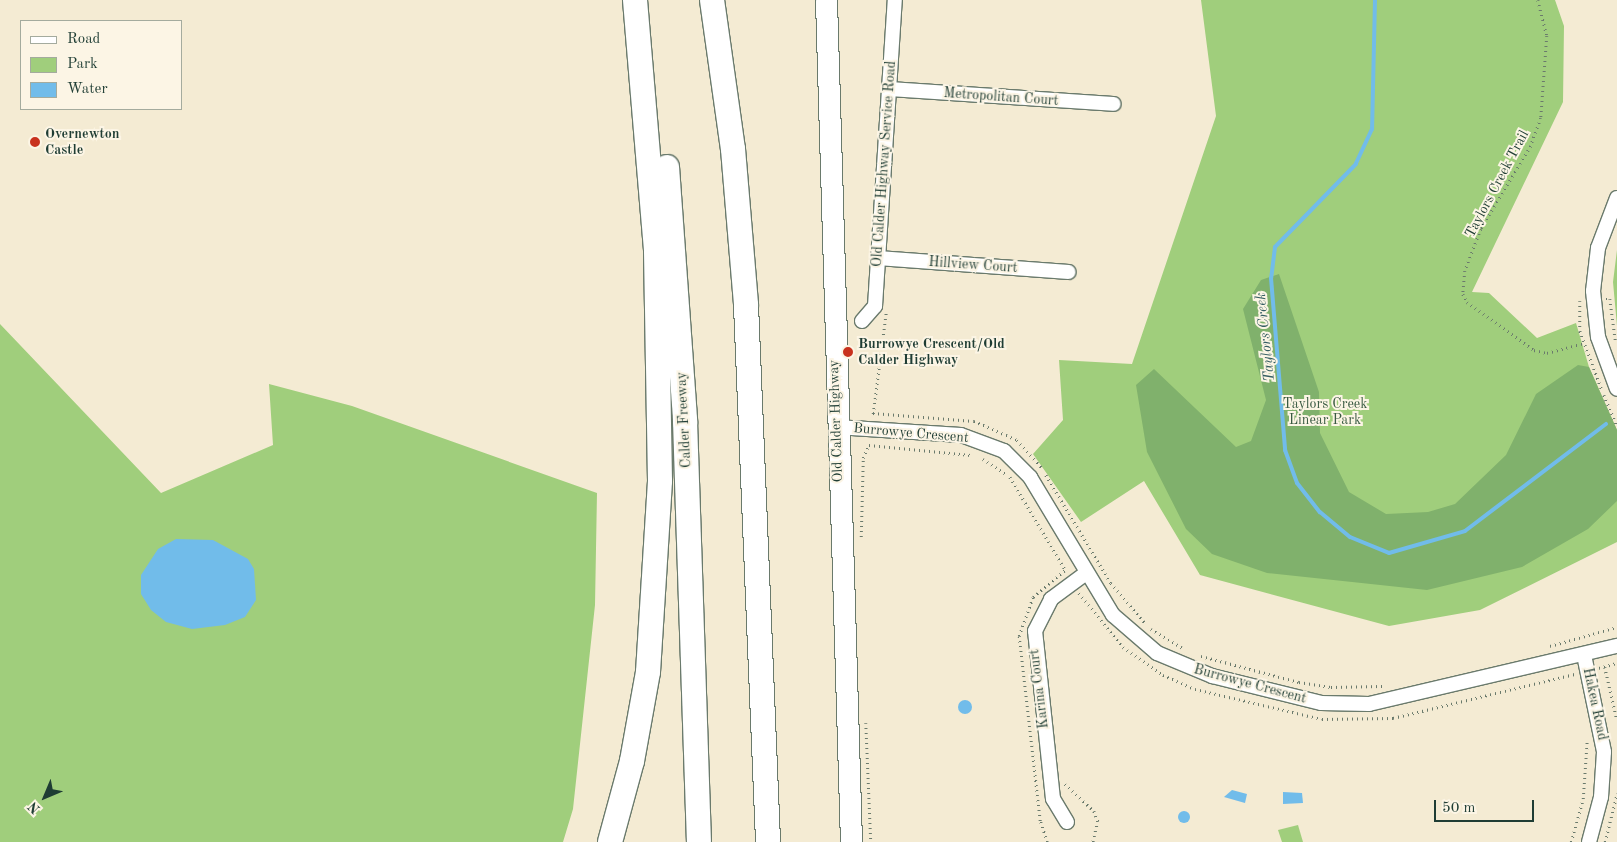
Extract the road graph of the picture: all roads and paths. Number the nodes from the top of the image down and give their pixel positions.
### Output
1 (635, 0) edge
2 (642, 0) edge
3 (712, 0) edge
4 (826, 0) edge
5 (895, 0) edge
6 (1538, 0) edge
7 (889, 89) junction
8 (1113, 104) dead end
9 (1617, 198) edge
10 (878, 258) junction
11 (1068, 272) dead end
12 (887, 309) dead end
13 (862, 321) dead end
14 (1584, 343) dead end
15 (1617, 389) edge
16 (873, 412) junction
17 (836, 427) junction
18 (871, 428) junction
19 (869, 445) junction
20 (861, 542) dead end
21 (1086, 573) junction
22 (1072, 581) junction
23 (1080, 594) junction
24 (1074, 598) dead end
25 (1617, 627) edge
26 (1617, 646) edge
27 (1548, 647) dead end
28 (1186, 650) dead end
29 (1195, 654) dead end
30 (1584, 655) junction
31 (1617, 663) edge
32 (1605, 667) junction
33 (1588, 671) junction
34 (1574, 674) junction
35 (1576, 683) dead end
36 (1390, 685) dead end
37 (866, 712) dead end
38 (1617, 720) edge
39 (1587, 735) dead end
40 (1064, 779) dead end
41 (1617, 793) edge
42 (1067, 822) dead end
43 (610, 842) edge
44 (699, 842) edge
45 (768, 842) edge
46 (851, 842) edge
47 (871, 842) edge
48 (1093, 842) edge
49 (1570, 842) edge
50 (1589, 842) edge
51 (1605, 842) edge

1 - 43 highway
2 - 44 highway, Calder Freeway
3 - 45 highway
4 - 17 main road, Old Calder Highway
5 - 7 street, Old Calder Highway Service Road
6 - 14 path, Taylors Creek Trail
7 - 8 street, Metropolitan Court
7 - 10 street, Old Calder Highway Service Road
9 - 15 street
10 - 11 street, Hillview Court
10 - 13 street, Old Calder Highway Service Road
12 - 16 path
16 - 18 path
16 - 28 path
17 - 18 street, Burrowye Crescent
17 - 46 main road, Old Calder Highway
18 - 19 path
18 - 21 street, Burrowye Crescent
19 - 20 path
19 - 22 path
21 - 22 street, Karina Court
21 - 30 street, Burrowye Crescent
22 - 23 path
22 - 42 street, Karina Court
23 - 24 path
23 - 34 path
25 - 27 path
26 - 30 street, Burrowye Crescent
29 - 36 path
30 - 33 street, Hakea Road
31 - 32 path
32 - 33 path
32 - 38 path
33 - 34 path
33 - 50 street, Hakea Road
34 - 35 path
37 - 47 path
39 - 49 path
40 - 48 path
41 - 51 path

